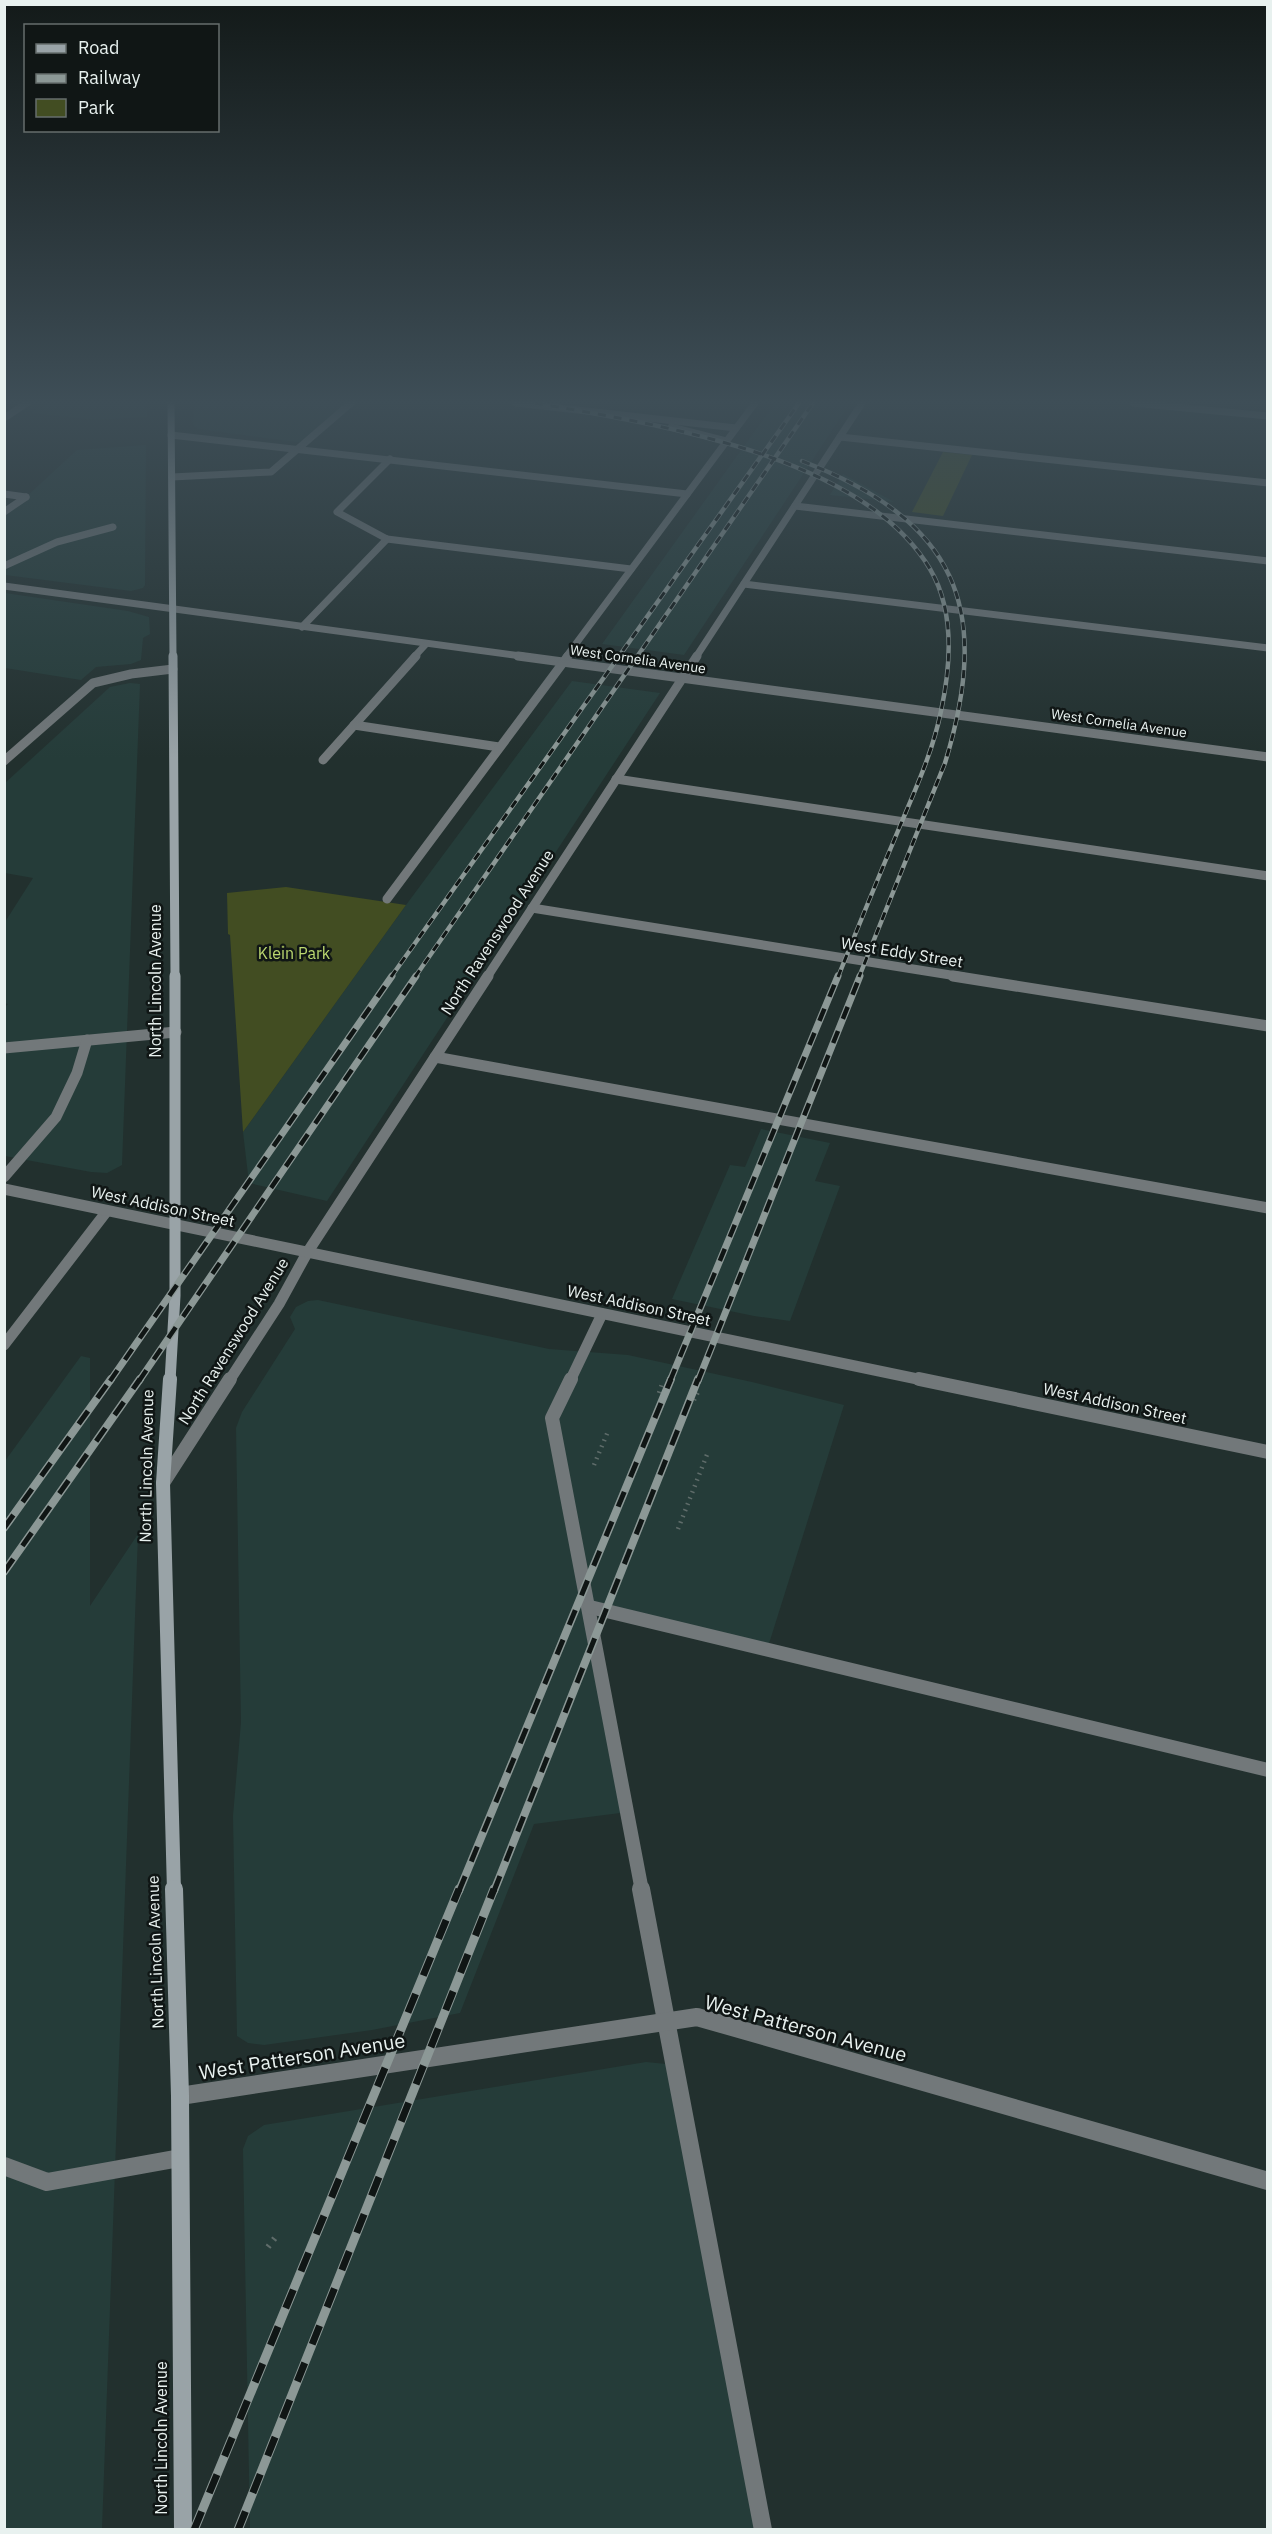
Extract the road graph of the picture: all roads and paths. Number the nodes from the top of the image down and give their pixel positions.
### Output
1 (172, 521) edge
2 (354, 521) edge
3 (667, 521) edge
4 (785, 521) edge
5 (926, 521) edge
6 (113, 527) dead end
7 (387, 539) junction
8 (1268, 561) edge
9 (4, 566) edge
10 (631, 569) junction
11 (744, 584) junction
12 (4, 586) edge
13 (173, 609) junction
14 (302, 627) junction
15 (426, 644) junction
16 (1268, 648) edge
17 (562, 662) junction
18 (173, 669) junction
19 (682, 678) junction
20 (354, 725) junction
21 (499, 747) junction
22 (1268, 757) edge
23 (323, 760) dead end
24 (4, 761) edge
25 (616, 779) junction
26 (1268, 876) edge
27 (387, 899) dead end
28 (532, 908) junction
29 (1268, 1026) edge
30 (176, 1032) junction
31 (87, 1040) junction
32 (4, 1048) edge
33 (435, 1058) junction
34 (4, 1177) edge
35 (4, 1189) edge
36 (1268, 1208) edge
37 (107, 1211) junction
38 (174, 1225) junction
39 (307, 1252) junction
40 (602, 1314) junction
41 (4, 1345) edge
42 (662, 1384) dead end
43 (698, 1392) dead end
44 (658, 1393) dead end
45 (694, 1400) dead end
46 (708, 1452) dead end
47 (1268, 1452) edge
48 (164, 1483) junction
49 (678, 1530) dead end
50 (590, 1607) junction
51 (1268, 1770) edge
52 (667, 2022) junction
53 (180, 2096) junction
54 (180, 2158) junction
55 (4, 2166) edge
56 (1268, 2181) edge
57 (278, 2235) dead end
58 (268, 2247) dead end
59 (183, 2529) edge
60 (763, 2529) edge

1 - 13 main road, North Lincoln Avenue
2 - 7 street
3 - 10 street
4 - 11 street, North Ravenswood Avenue
5 - 8 street
6 - 9 street
7 - 10 street
7 - 14 street
10 - 17 street
11 - 16 street
11 - 19 street, North Ravenswood Avenue
12 - 13 street, West Cornelia Avenue
13 - 14 street, West Cornelia Avenue
13 - 18 main road, North Lincoln Avenue
14 - 15 street, West Cornelia Avenue
15 - 17 street, West Cornelia Avenue
15 - 20 street
17 - 19 street, West Cornelia Avenue
17 - 21 street
18 - 24 street
18 - 30 main road, North Lincoln Avenue
19 - 22 street, West Cornelia Avenue
19 - 25 street, North Ravenswood Avenue
20 - 21 street
20 - 23 street
21 - 27 street
25 - 26 street
25 - 28 street, North Ravenswood Avenue
28 - 29 street, West Eddy Street
28 - 33 street, North Ravenswood Avenue
30 - 31 street
30 - 38 main road, North Lincoln Avenue
31 - 32 street
31 - 34 street
33 - 36 street
33 - 39 street, North Ravenswood Avenue
35 - 37 street, West Addison Street
37 - 38 street, West Addison Street
37 - 41 street
38 - 39 street, West Addison Street
38 - 48 main road, North Lincoln Avenue
39 - 40 street, West Addison Street
39 - 48 street, North Ravenswood Avenue
40 - 47 street, West Addison Street
40 - 50 street
42 - 44 path
43 - 45 path
46 - 49 path
48 - 53 main road, North Lincoln Avenue
50 - 51 street
50 - 52 street
52 - 53 street, West Patterson Avenue
52 - 56 street, West Patterson Avenue
52 - 60 street
53 - 54 main road, North Lincoln Avenue
54 - 55 street
54 - 59 main road, North Lincoln Avenue
57 - 58 path

